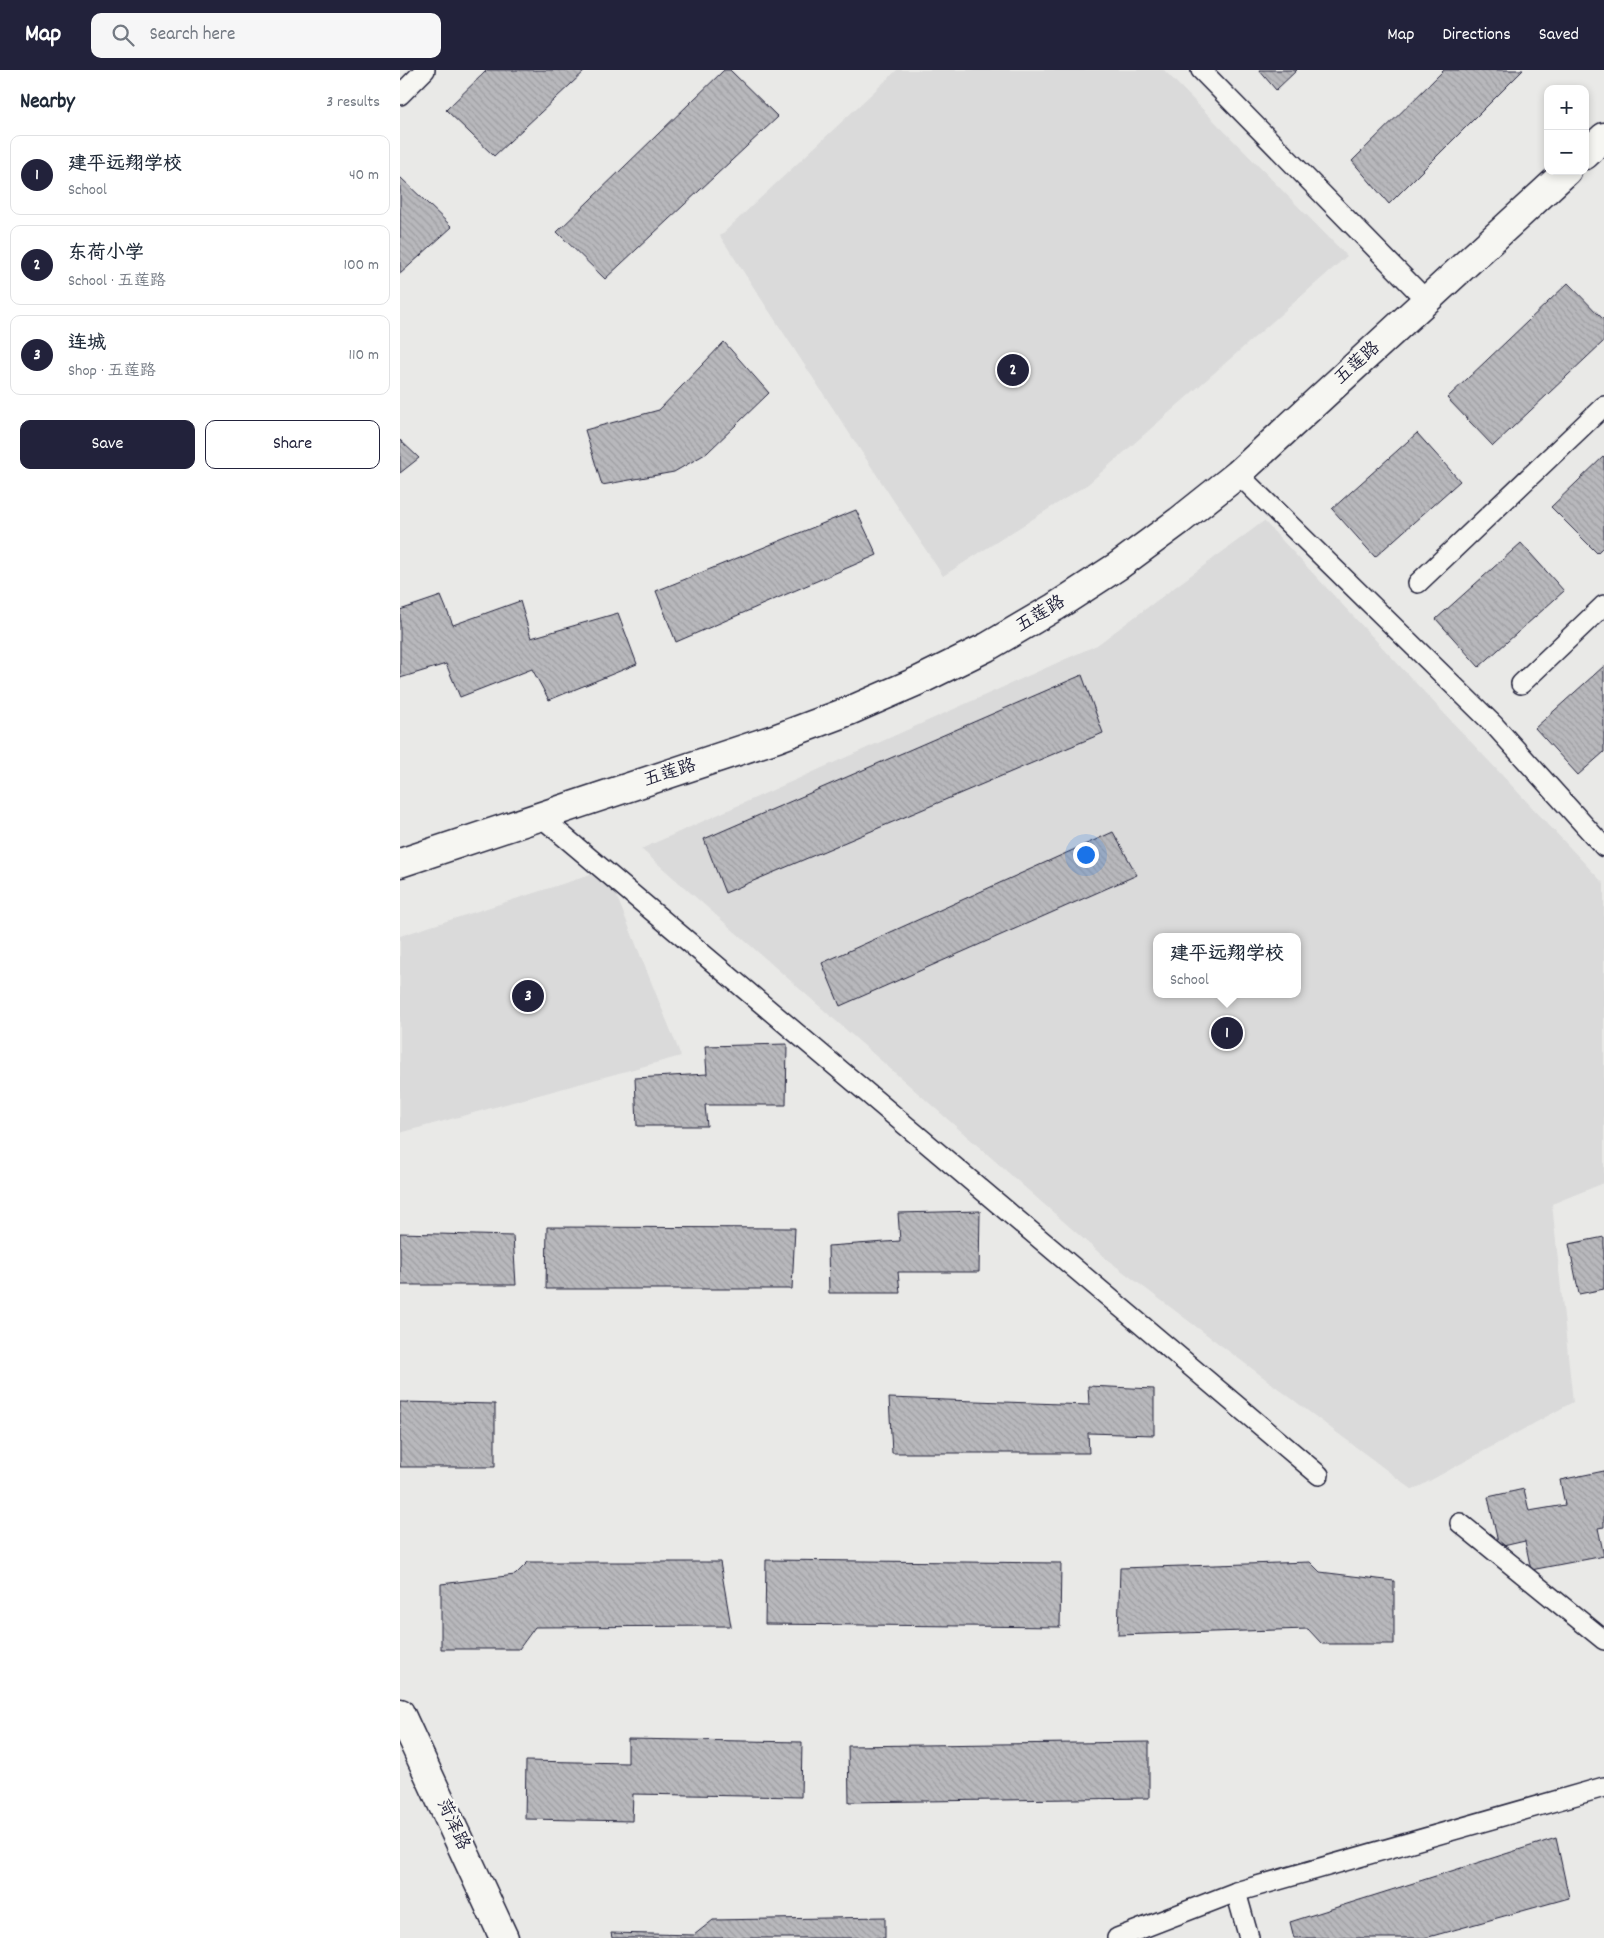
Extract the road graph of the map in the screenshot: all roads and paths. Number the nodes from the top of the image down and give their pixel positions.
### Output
1 (425, 70) edge
2 (1201, 70) edge
3 (400, 95) edge
4 (1604, 137) edge
5 (1589, 150) edge
6 (1563, 175) edge
7 (1427, 301) junction
8 (1604, 406) edge
9 (1238, 474) junction
10 (1418, 583) dead end
11 (1604, 605) edge
12 (1521, 684) dead end
13 (541, 817) junction
14 (1604, 847) edge
15 (400, 863) edge
16 (1319, 1475) dead end
17 (1460, 1523) dead end
18 (1604, 1640) edge
19 (400, 1713) edge
20 (1604, 1787) edge
21 (1236, 1892) junction
22 (504, 1938) edge
23 (1116, 1938) edge
24 (1249, 1938) edge

1 - 3 lane
2 - 7 lane
4 - 5 street
6 - 7 street, 五莲路
7 - 9 street, 五莲路
8 - 10 lane
9 - 13 street, 五莲路
9 - 14 lane
11 - 12 lane
13 - 15 street, 五莲路
13 - 16 lane
17 - 18 lane
19 - 22 street, 菏泽路
20 - 21 lane
21 - 23 lane
21 - 24 lane

